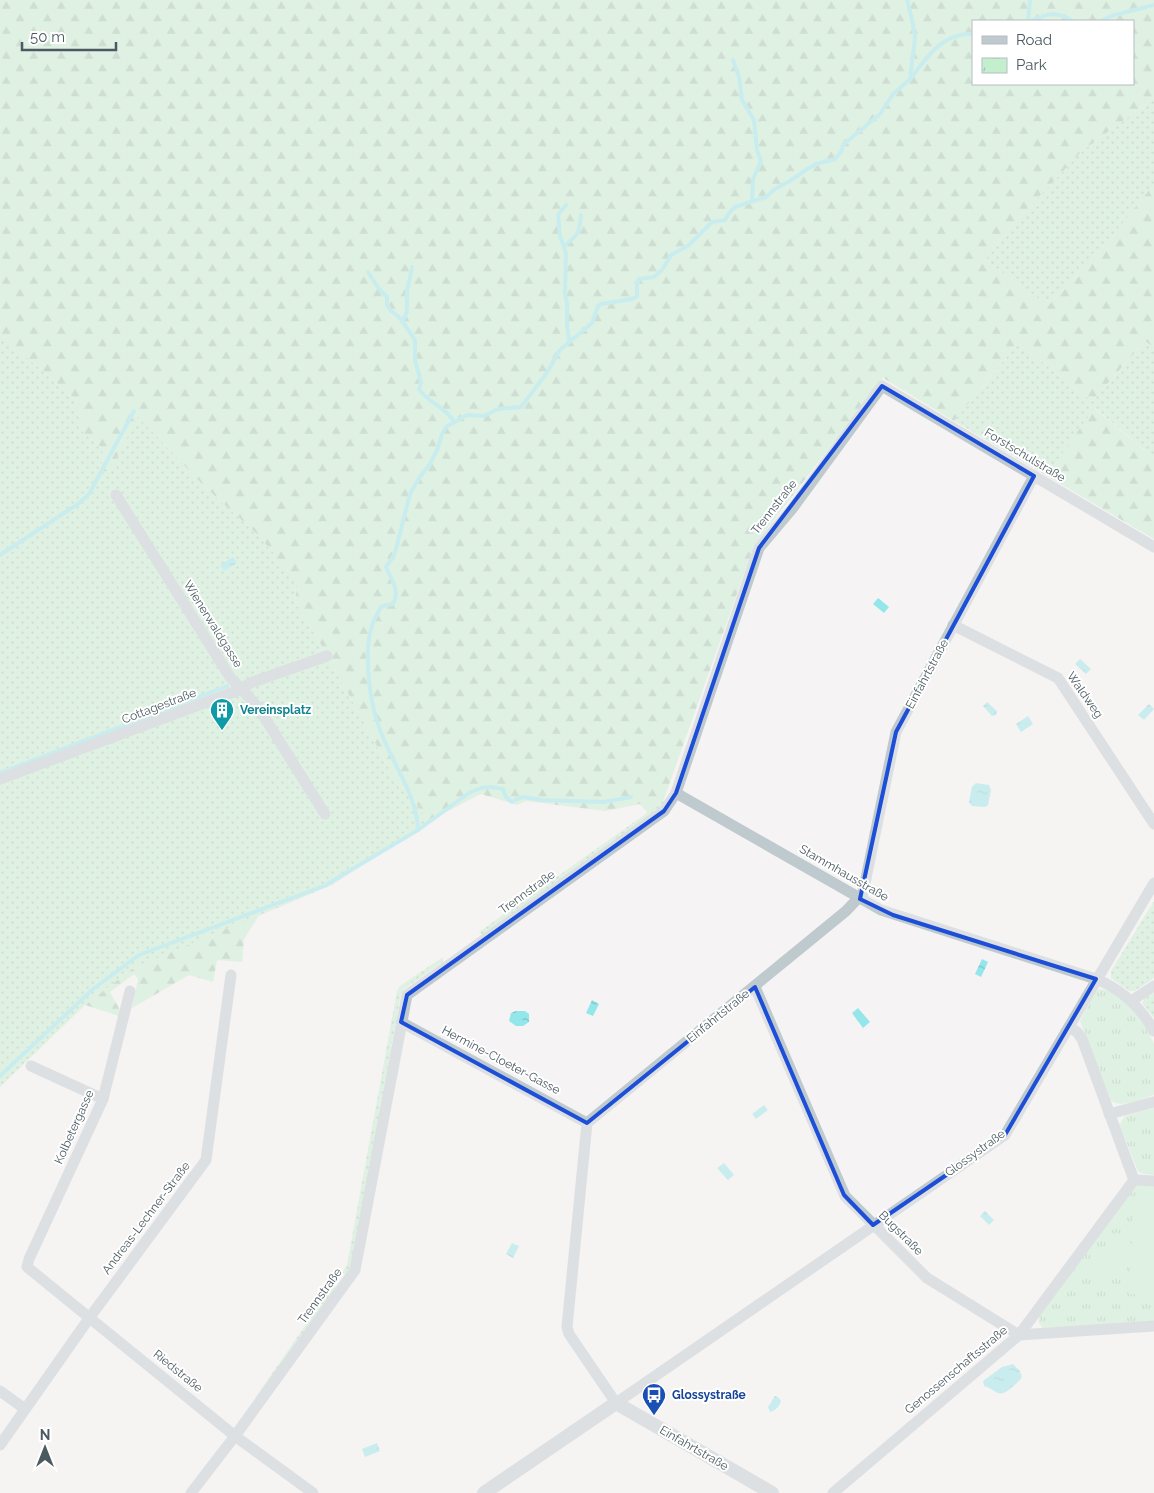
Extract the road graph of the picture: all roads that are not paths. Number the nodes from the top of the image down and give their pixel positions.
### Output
1 (882, 386) joint
2 (1034, 476) junction
3 (116, 495) dead end
4 (1154, 547) edge
5 (953, 625) junction
6 (327, 656) dead end
7 (242, 689) junction
8 (0, 779) edge
9 (676, 793) junction
10 (324, 814) dead end
11 (1154, 824) edge
12 (1154, 883) edge
13 (859, 898) junction
14 (230, 975) dead end
15 (1096, 979) junction
16 (1154, 986) edge
17 (754, 987) junction
18 (130, 991) dead end
19 (1131, 1001) junction
20 (401, 1022) junction
21 (1069, 1027) junction
22 (1154, 1031) edge
23 (31, 1066) dead end
24 (103, 1099) junction
25 (1154, 1102) edge
26 (1109, 1114) junction
27 (587, 1123) junction
28 (1134, 1180) junction
29 (1154, 1181) edge
30 (873, 1225) junction
31 (27, 1267) joint
32 (90, 1317) junction
33 (1154, 1326) edge
34 (1019, 1335) junction
35 (0, 1391) edge
36 (616, 1403) junction
37 (25, 1409) junction
38 (235, 1436) junction
39 (0, 1445) edge
40 (191, 1493) edge
41 (313, 1493) edge
42 (484, 1493) edge
43 (772, 1493) edge
44 (833, 1493) edge

1 - 2 street, Forstschulstraße
1 - 9 street, Trennstraße
2 - 4 street, Forstschulstraße
2 - 5 street, Einfahrtstraße
3 - 7 street, Wienerwaldgasse
5 - 11 street, Waldweg
5 - 13 street, Einfahrtstraße
6 - 7 street, Cottagestraße
7 - 8 street, Cottagestraße
7 - 10 street, Wienerwaldgasse
9 - 13 street, Stammhausstraße
9 - 20 street, Trennstraße
12 - 15 street, Glossystraße
13 - 15 street, Stammhausstraße
13 - 17 street, Einfahrtstraße
14 - 32 street, Andreas-Lechner-Straße
15 - 19 street, Stammhausstraße
15 - 21 street, Glossystraße
16 - 19 street
17 - 27 street, Einfahrtstraße
17 - 30 street, Bugstraße
18 - 24 street, Kolbetergasse
19 - 22 street, Stammhausstraße
20 - 27 street, Hermine-Cloeter-Gasse
20 - 38 street, Trennstraße
21 - 26 street
21 - 30 street, Glossystraße
23 - 24 street
24 - 31 street, Kolbetergasse
25 - 26 street
26 - 28 street
27 - 36 street, Einfahrtstraße
28 - 29 street
28 - 34 street, Genossenschaftsstraße
30 - 34 street, Bugstraße
30 - 36 street, Glossystraße
31 - 32 street, Riedstraße
32 - 37 street, Andreas-Lechner-Straße
32 - 38 street, Riedstraße
33 - 34 street
34 - 44 street, Genossenschaftsstraße
35 - 37 street
36 - 42 street, Glossystraße
36 - 43 street, Einfahrtstraße
37 - 39 street, Andreas-Lechner-Straße
38 - 40 street, Trennstraße
38 - 41 street, Riedstraße

